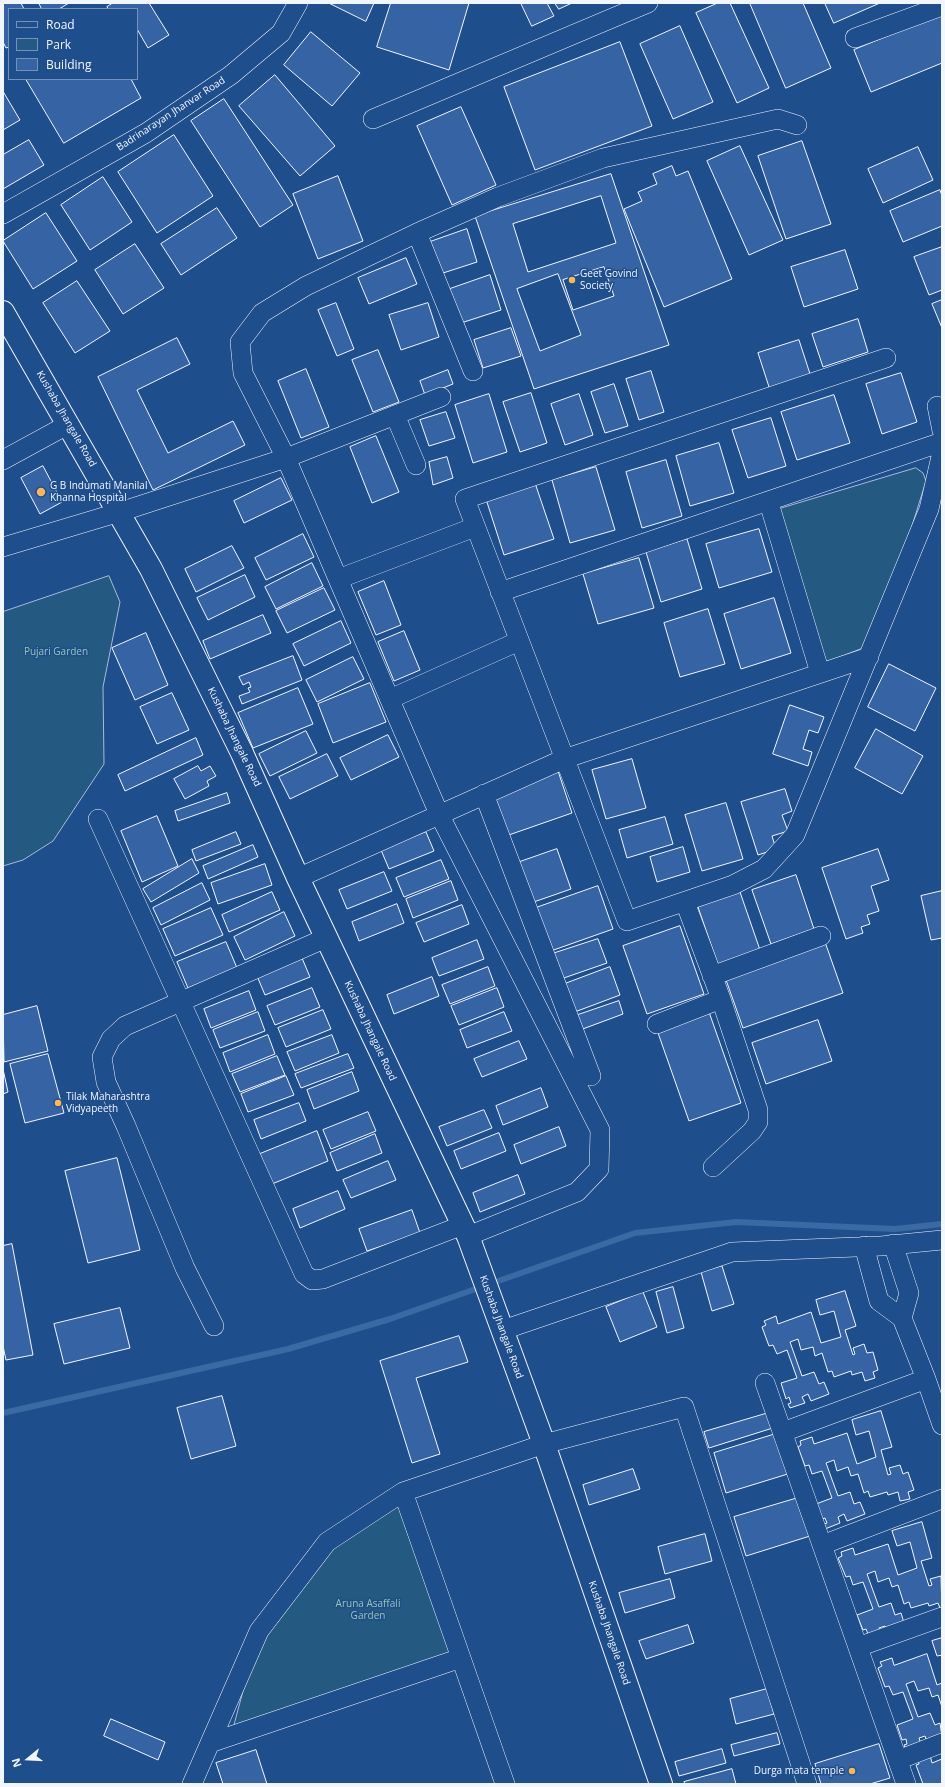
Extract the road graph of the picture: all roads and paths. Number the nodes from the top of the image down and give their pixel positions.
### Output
1 (298, 3) edge
2 (648, 3) edge
3 (942, 6) edge
4 (855, 38) dead end
5 (373, 119) dead end
6 (797, 125) dead end
7 (3, 214) edge
8 (417, 233) junction
9 (3, 312) edge
10 (886, 358) dead end
11 (473, 372) dead end
12 (441, 397) dead end
13 (936, 406) dead end
14 (396, 415) junction
15 (69, 424) junction
16 (942, 431) edge
17 (942, 442) edge
18 (942, 452) edge
19 (286, 458) junction
20 (3, 460) edge
21 (416, 465) dead end
22 (769, 502) junction
23 (120, 512) junction
24 (475, 527) junction
25 (3, 547) edge
26 (338, 579) junction
27 (500, 592) junction
28 (519, 641) junction
29 (869, 657) junction
30 (820, 673) junction
31 (390, 699) junction
32 (564, 759) junction
33 (484, 794) junction
34 (439, 814) junction
35 (98, 819) dead end
36 (298, 878) junction
37 (685, 902) junction
38 (821, 936) dead end
39 (326, 938) junction
40 (712, 976) junction
41 (720, 998) junction
42 (180, 1000) junction
43 (657, 1024) dead end
44 (591, 1076) dead end
45 (713, 1167) dead end
46 (468, 1238) junction
47 (942, 1240) edge
48 (893, 1244) junction
49 (864, 1246) junction
50 (902, 1318) junction
51 (500, 1321) junction
52 (214, 1326) dead end
53 (926, 1379) junction
54 (766, 1382) dead end
55 (942, 1425) edge
56 (782, 1432) junction
57 (544, 1444) junction
58 (403, 1492) junction
59 (942, 1499) edge
60 (822, 1545) junction
61 (942, 1617) edge
62 (858, 1647) junction
63 (461, 1658) junction
64 (942, 1743) edge
65 (210, 1744) junction
66 (898, 1760) junction
67 (192, 1784) edge
68 (505, 1784) edge
69 (661, 1784) edge
70 (807, 1784) edge
71 (906, 1784) edge

1 - 7 street, Badrinarayan Jhanvar Road
2 - 5 street
3 - 4 street
6 - 8 street
8 - 11 street
8 - 19 street
9 - 15 street, Kushaba Jhangale Road
10 - 24 street
12 - 14 street
13 - 16 street
14 - 19 street
14 - 21 street
15 - 20 street
15 - 23 street, Kushaba Jhangale Road
17 - 22 street
18 - 29 street
19 - 23 street
19 - 26 street
22 - 27 street
22 - 30 street
23 - 25 street
23 - 36 street, Kushaba Jhangale Road
24 - 26 street
24 - 27 street
26 - 31 street
27 - 28 street
28 - 31 street
28 - 32 street
29 - 30 street
29 - 37 street
30 - 32 street
31 - 34 street
32 - 33 street
32 - 37 street
33 - 34 street
33 - 44 street
34 - 36 street
34 - 46 street
35 - 42 street
36 - 39 street, Kushaba Jhangale Road
37 - 40 street
38 - 40 street
39 - 42 street
39 - 46 street, Kushaba Jhangale Road
40 - 41 street
41 - 43 street
41 - 45 street
42 - 46 street
42 - 52 street
46 - 51 street, Kushaba Jhangale Road
47 - 48 street
48 - 49 street
48 - 50 street
49 - 50 street
49 - 51 street
50 - 53 street
51 - 57 street, Kushaba Jhangale Road
53 - 55 street
53 - 56 street
54 - 56 street
56 - 60 street
57 - 58 street
57 - 69 street, Kushaba Jhangale Road
57 - 70 street
58 - 63 street
58 - 65 street
59 - 60 street
60 - 62 street
61 - 62 street
62 - 66 street
63 - 65 street
63 - 68 street
64 - 66 street
65 - 67 street
66 - 71 street

